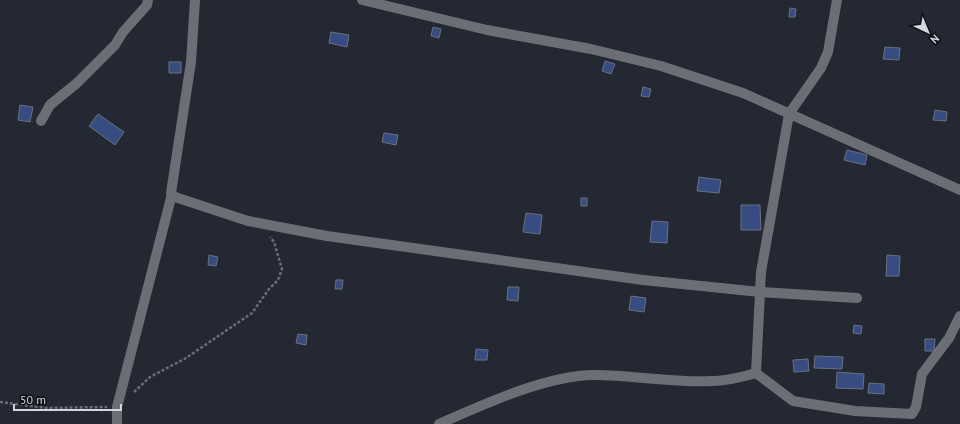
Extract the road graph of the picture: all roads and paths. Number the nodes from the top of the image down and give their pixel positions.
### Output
1 (148, 0) edge
2 (195, 0) edge
3 (362, 0) edge
4 (838, 0) edge
5 (789, 114) junction
6 (41, 121) dead end
7 (960, 190) edge
8 (172, 194) junction
9 (258, 223) junction
10 (760, 292) junction
11 (857, 298) dead end
12 (960, 316) edge
13 (756, 373) junction
14 (0, 402) edge
15 (117, 407) junction
16 (116, 424) edge
17 (439, 424) edge

1 - 6 street
2 - 8 street
3 - 5 street
4 - 5 street
5 - 7 street
5 - 10 street
8 - 9 street
8 - 15 street
9 - 10 street
9 - 15 path
10 - 11 street
10 - 13 street
12 - 13 street
13 - 17 street
14 - 15 path
15 - 16 street

